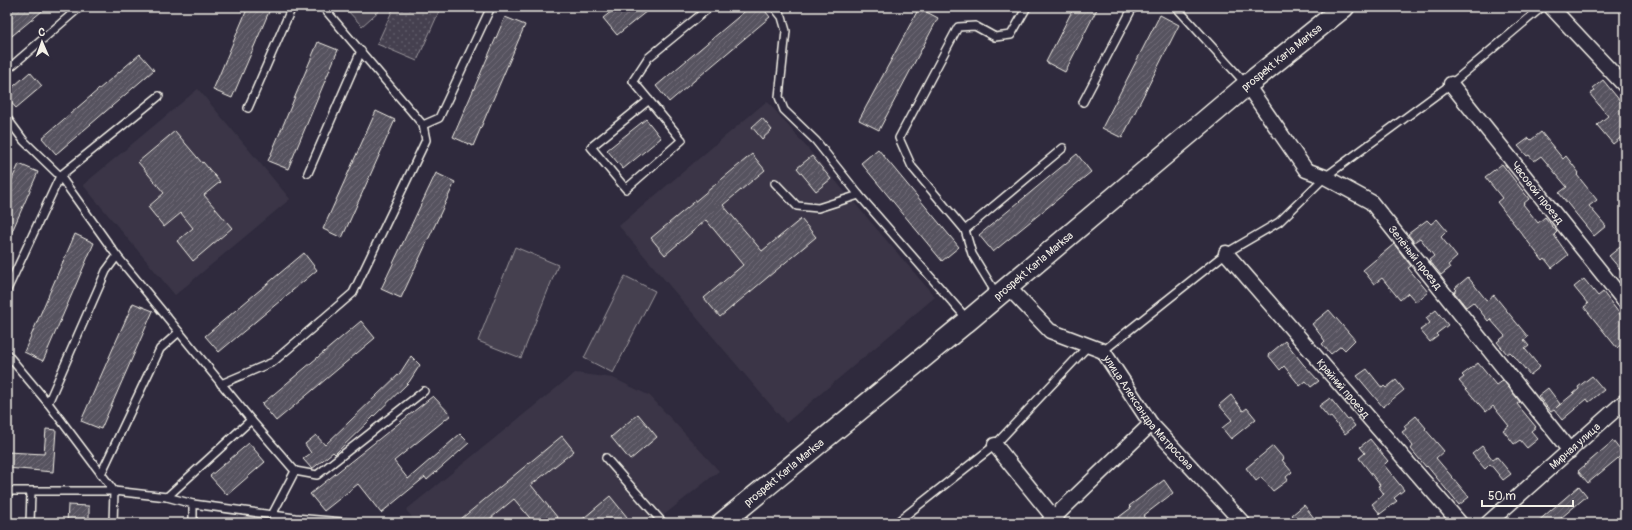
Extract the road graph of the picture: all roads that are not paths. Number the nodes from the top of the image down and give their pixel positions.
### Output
1 (80, 7) edge
2 (292, 7) edge
3 (323, 7) edge
4 (491, 7) edge
5 (710, 7) edge
6 (774, 7) edge
7 (1027, 7) edge
8 (1133, 7) edge
9 (1176, 7) edge
10 (1344, 7) edge
11 (1542, 7) edge
12 (1551, 7) edge
13 (361, 51) junction
14 (7, 70) edge
15 (1451, 84) junction
16 (1247, 85) junction
17 (1625, 86) edge
18 (159, 96) dead end
19 (649, 100) junction
20 (1083, 102) dead end
21 (248, 108) dead end
22 (7, 118) edge
23 (423, 125) junction
24 (1063, 148) dead end
25 (308, 173) dead end
26 (60, 176) junction
27 (1325, 178) junction
28 (775, 183) dead end
29 (859, 195) junction
30 (966, 230) junction
31 (1226, 253) junction
32 (117, 256) junction
33 (7, 290) edge
34 (1003, 291) junction
35 (1625, 302) edge
36 (968, 320) junction
37 (179, 332) junction
38 (1089, 345) junction
39 (1103, 351) junction
40 (7, 354) edge
41 (221, 384) junction
42 (424, 391) dead end
43 (1625, 401) edge
44 (48, 403) junction
45 (250, 420) junction
46 (1151, 424) junction
47 (995, 445) junction
48 (1570, 451) junction
49 (606, 458) dead end
50 (295, 471) junction
51 (101, 474) junction
52 (7, 491) edge
53 (114, 491) junction
54 (31, 492) junction
55 (167, 497) junction
56 (193, 504) junction
57 (272, 515) junction
58 (295, 520) edge
59 (1053, 521) edge
60 (30, 523) edge
61 (113, 523) edge
62 (193, 523) edge
63 (355, 523) edge
64 (663, 523) edge
65 (722, 523) edge
66 (896, 523) edge
67 (1243, 523) edge
68 (1460, 523) edge
69 (1488, 523) edge

1 - 14 lane
2 - 21 lane
3 - 13 lane
4 - 23 lane
5 - 19 lane
6 - 29 lane
7 - 30 lane
8 - 20 lane
9 - 16 lane
10 - 16 street, prospekt Karla Marksa
11 - 15 lane
12 - 17 street
13 - 23 lane
13 - 25 lane
15 - 27 lane
15 - 35 street, Часовой проезд
16 - 27 street, Зелёный проезд
16 - 34 street, prospekt Karla Marksa
18 - 26 lane
19 - 19 lane
22 - 26 lane
23 - 41 lane
24 - 30 lane
26 - 32 lane
26 - 33 lane
27 - 31 lane
27 - 48 street, Зелёный проезд
28 - 29 lane
29 - 36 lane
30 - 34 lane
31 - 39 lane
31 - 68 street, Крайний проезд
32 - 37 lane
32 - 44 lane
34 - 36 street, prospekt Karla Marksa
34 - 38 street, улица Александра Матросова
36 - 65 street, prospekt Karla Marksa
37 - 41 lane
37 - 51 lane
38 - 39 street, улица Александра Матросова
38 - 47 lane
39 - 46 street, улица Александра Матросова
40 - 44 lane
41 - 45 lane
42 - 50 lane
43 - 48 street, Мирная улица
44 - 51 lane
45 - 50 lane
45 - 55 lane
46 - 59 street
46 - 67 street, улица Александра Матросова
47 - 59 street
47 - 66 lane
48 - 69 street, Мирная улица
49 - 64 lane
50 - 57 lane
51 - 53 lane
52 - 54 lane
53 - 54 lane
53 - 55 lane
53 - 61 lane
54 - 60 lane
55 - 56 lane
56 - 57 lane
56 - 62 lane
57 - 58 lane
58 - 63 lane

